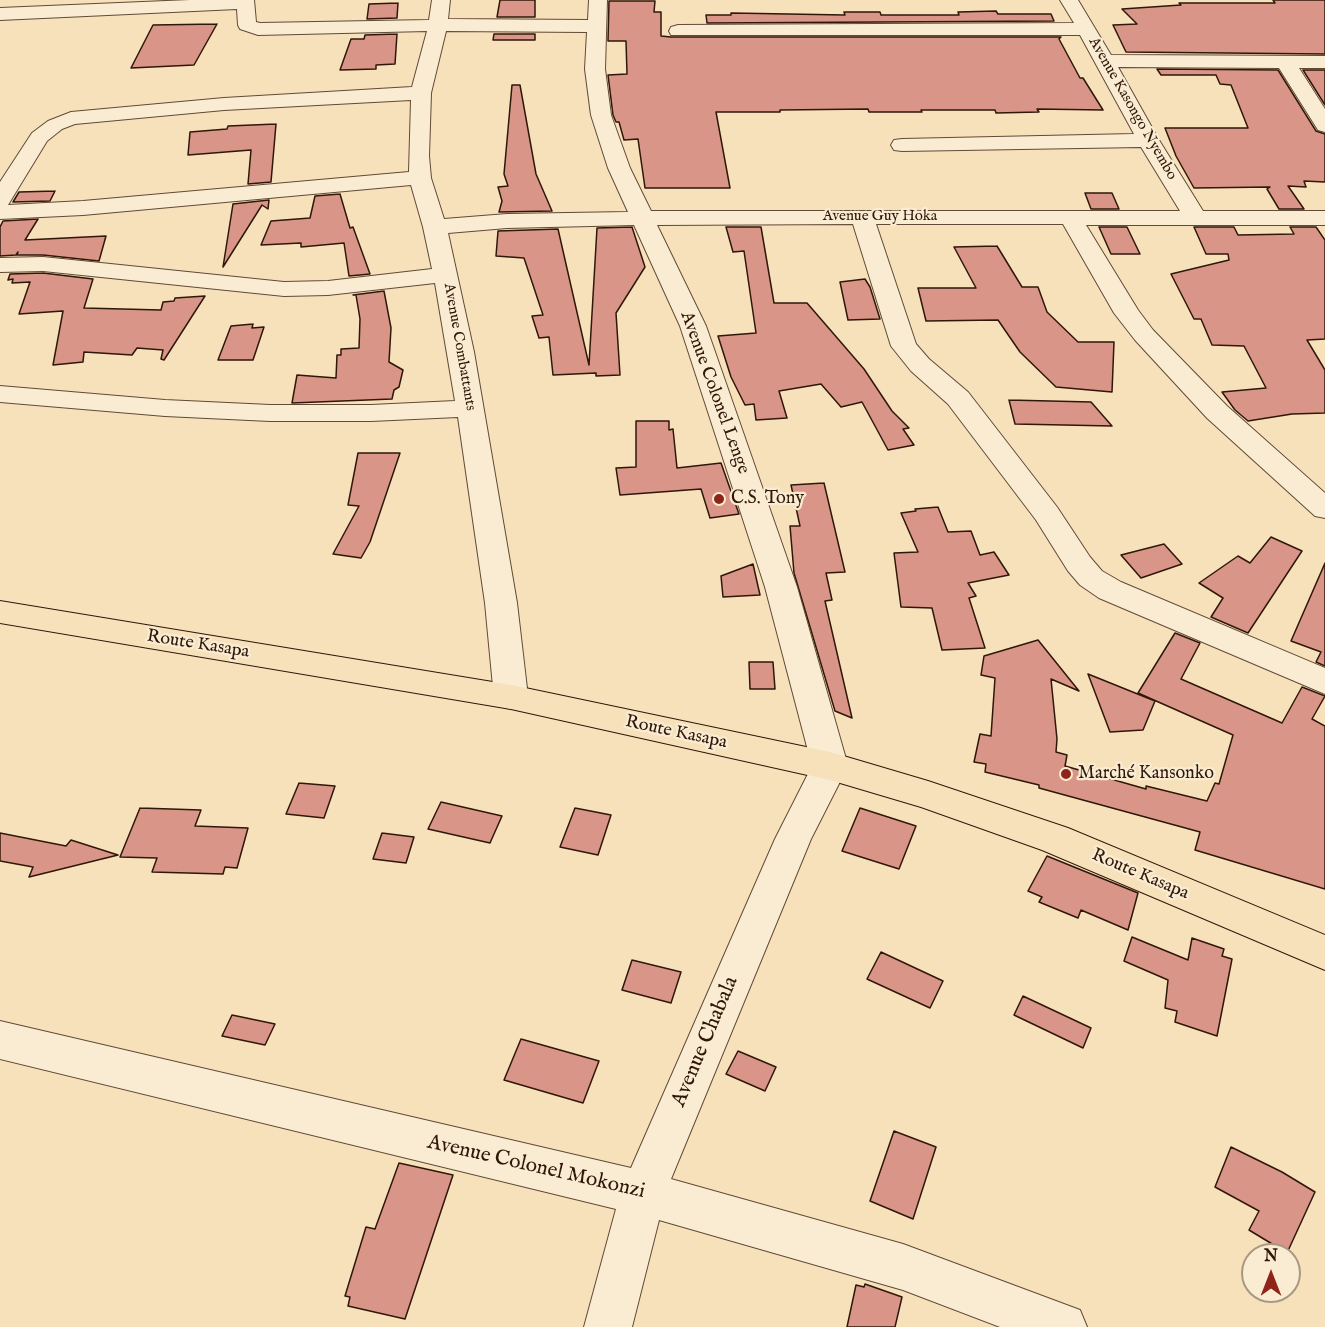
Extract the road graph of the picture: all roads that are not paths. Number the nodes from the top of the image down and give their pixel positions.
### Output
1 (1069, 0) edge
2 (245, 1) edge
3 (440, 12) edge
4 (598, 13) edge
5 (0, 14) edge
6 (1086, 29) junction
7 (678, 31) dead end
8 (1106, 61) junction
9 (1325, 62) edge
10 (1286, 63) junction
11 (421, 93) junction
12 (1325, 126) edge
13 (1148, 140) junction
14 (902, 145) dead end
15 (420, 178) junction
16 (0, 200) edge
17 (0, 212) edge
18 (862, 217) junction
19 (1195, 217) junction
20 (642, 218) junction
21 (1325, 218) edge
22 (1071, 219) junction
23 (435, 227) junction
24 (0, 265) edge
25 (445, 275) junction
26 (0, 394) edge
27 (470, 408) junction
28 (1325, 509) edge
29 (0, 612) edge
30 (1325, 682) edge
31 (511, 697) junction
32 (830, 766) junction
33 (1325, 953) edge
34 (0, 1040) edge
35 (644, 1193) junction
36 (608, 1327) edge
37 (1063, 1327) edge

1 - 6 street, Avenue Kasongo Nyembo
2 - 3 street
2 - 5 street
3 - 4 street
3 - 11 street, Avenue Combattants
4 - 20 street, Avenue Colonel Lenge
6 - 7 street
6 - 8 street, Avenue Kasongo Nyembo
8 - 10 street
8 - 13 street, Avenue Kasongo Nyembo
9 - 10 street
10 - 12 street
11 - 15 street, Avenue Combattants
11 - 16 street
13 - 14 street
13 - 19 street, Avenue Kasongo Nyembo
15 - 17 street
15 - 23 street, Avenue Combattants
18 - 20 street, Avenue Guy Hoka
18 - 22 street, Avenue Guy Hoka
18 - 30 street
19 - 21 street, Avenue Guy Hoka
19 - 22 street, Avenue Guy Hoka
20 - 23 street, Avenue Guy Hoka
20 - 32 street, Avenue Colonel Lenge
22 - 28 street
23 - 25 street, Avenue Combattants
24 - 25 street
25 - 27 street, Avenue Combattants
26 - 27 street
27 - 31 street, Avenue Combattants
29 - 31 main road, Route Kasapa
31 - 32 main road, Route Kasapa
32 - 33 main road, Route Kasapa
32 - 35 street, Avenue Chabala
34 - 35 street, Avenue Colonel Mokonzi
35 - 36 street, Avenue Chabala
35 - 37 street, Avenue Colonel Mokonzi

